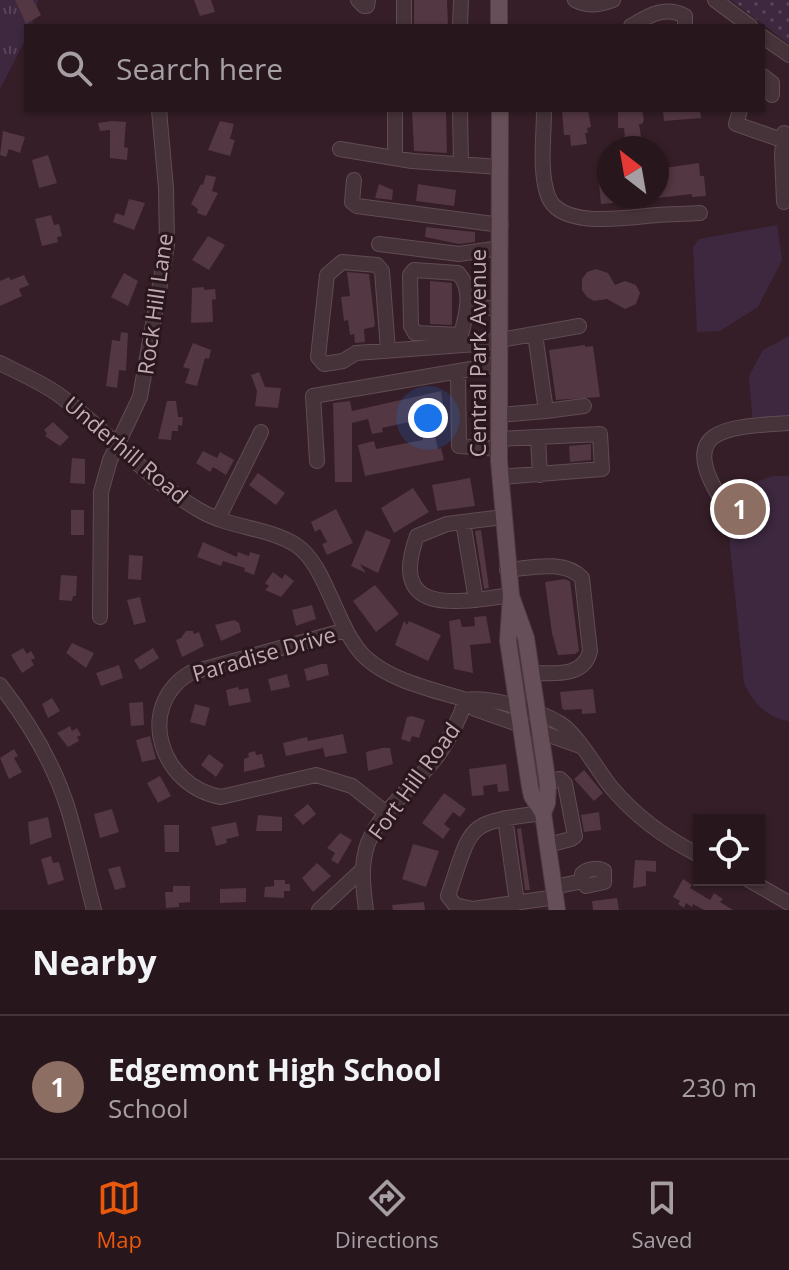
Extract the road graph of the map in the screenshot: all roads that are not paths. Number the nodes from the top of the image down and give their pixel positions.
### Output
1 (358, 0) edge
2 (368, 0) edge
3 (404, 0) edge
4 (461, 0) edge
5 (499, 0) edge
6 (575, 0) edge
7 (613, 0) edge
8 (715, 0) edge
9 (404, 24) edge
10 (460, 24) edge
11 (499, 24) edge
12 (634, 24) edge
13 (685, 24) edge
14 (747, 24) edge
15 (765, 39) edge
16 (788, 59) edge
17 (765, 78) edge
18 (772, 95) dead end
19 (159, 112) edge
20 (395, 112) edge
21 (460, 112) edge
22 (500, 112) edge
23 (544, 112) edge
24 (739, 112) edge
25 (340, 149) dead end
26 (395, 158) junction
27 (461, 163) junction
28 (500, 167) junction
29 (354, 180) dead end
30 (784, 202) dead end
31 (700, 213) dead end
32 (501, 225) junction
33 (379, 244) dead end
34 (500, 248) junction
35 (468, 306) junction
36 (500, 309) junction
37 (579, 326) dead end
38 (535, 334) junction
39 (500, 340) junction
40 (388, 350) junction
41 (0, 363) edge
42 (500, 364) junction
43 (458, 371) junction
44 (584, 406) dead end
45 (546, 411) junction
46 (499, 415) junction
47 (789, 423) edge
48 (261, 432) dead end
49 (538, 438) junction
50 (498, 444) junction
51 (117, 445) junction
52 (317, 461) dead end
53 (543, 474) junction
54 (500, 477) junction
55 (721, 499) dead end
56 (503, 517) junction
57 (218, 519) junction
58 (463, 522) junction
59 (507, 570) junction
60 (511, 595) junction
61 (476, 600) junction
62 (100, 617) dead end
63 (346, 630) junction
64 (531, 673) junction
65 (0, 685) edge
66 (466, 700) junction
67 (537, 714) junction
68 (519, 716) junction
69 (540, 731) junction
70 (580, 746) junction
71 (548, 781) junction
72 (386, 813) junction
73 (543, 813) junction
74 (505, 818) junction
75 (548, 845) junction
76 (693, 852) edge
77 (363, 869) junction
78 (583, 881) dead end
79 (759, 886) edge
80 (556, 898) edge
81 (517, 903) junction
82 (789, 903) edge
83 (94, 910) edge
84 (319, 910) edge
85 (366, 910) edge

1 - 2 street
3 - 9 street
4 - 10 street
5 - 11 main road
6 - 7 street
8 - 14 street
12 - 13 street
15 - 16 street
17 - 18 street
19 - 51 street, Rock Hill Lane
20 - 26 street
21 - 27 street
22 - 28 main road, Central Park Avenue
23 - 31 street
24 - 30 street
25 - 26 street
26 - 27 street
27 - 28 street
28 - 32 main road, Central Park Avenue
29 - 32 street
32 - 34 main road, Central Park Avenue
33 - 34 street
34 - 36 main road, Central Park Avenue
35 - 35 street
35 - 36 street
36 - 39 main road, Central Park Avenue
37 - 38 street
38 - 39 street
38 - 45 street
39 - 40 street
39 - 42 main road, Central Park Avenue
40 - 40 street
41 - 51 street, Underhill Road
42 - 43 street
42 - 46 main road, Central Park Avenue
43 - 50 street
43 - 52 street
44 - 45 street
45 - 46 street
46 - 50 main road, Central Park Avenue
47 - 55 street
48 - 57 street
49 - 50 street
49 - 53 street
49 - 53 street
50 - 54 main road, Central Park Avenue
51 - 57 street, Underhill Road
51 - 62 street, Rock Hill Lane
53 - 54 street
54 - 56 main road, Central Park Avenue
56 - 58 street
56 - 59 main road, Central Park Avenue
57 - 63 street, Underhill Road
58 - 61 street
58 - 61 street
59 - 60 main road, Central Park Avenue
59 - 64 street
60 - 61 street
60 - 64 main road, Central Park Avenue
60 - 68 main road, Central Park Avenue
63 - 66 street, Underhill Road
63 - 72 street, Paradise Drive
64 - 67 main road, Central Park Avenue
65 - 83 street
66 - 68 street, Underhill Road
66 - 72 street, Fort Hill Road
67 - 68 street
67 - 69 main road, Central Park Avenue
67 - 70 street
68 - 69 street, Underhill Road
68 - 73 main road, Central Park Avenue
69 - 70 street, Underhill Road
69 - 71 main road, Central Park Avenue
70 - 76 street
71 - 73 main road, Central Park Avenue
71 - 75 street
72 - 77 street, Fort Hill Road
73 - 74 street
73 - 75 main road, Central Park Avenue
74 - 81 street
74 - 81 street
75 - 80 main road, Central Park Avenue
77 - 84 street
77 - 85 street, Fort Hill Road
78 - 80 street
79 - 82 street
80 - 81 street

